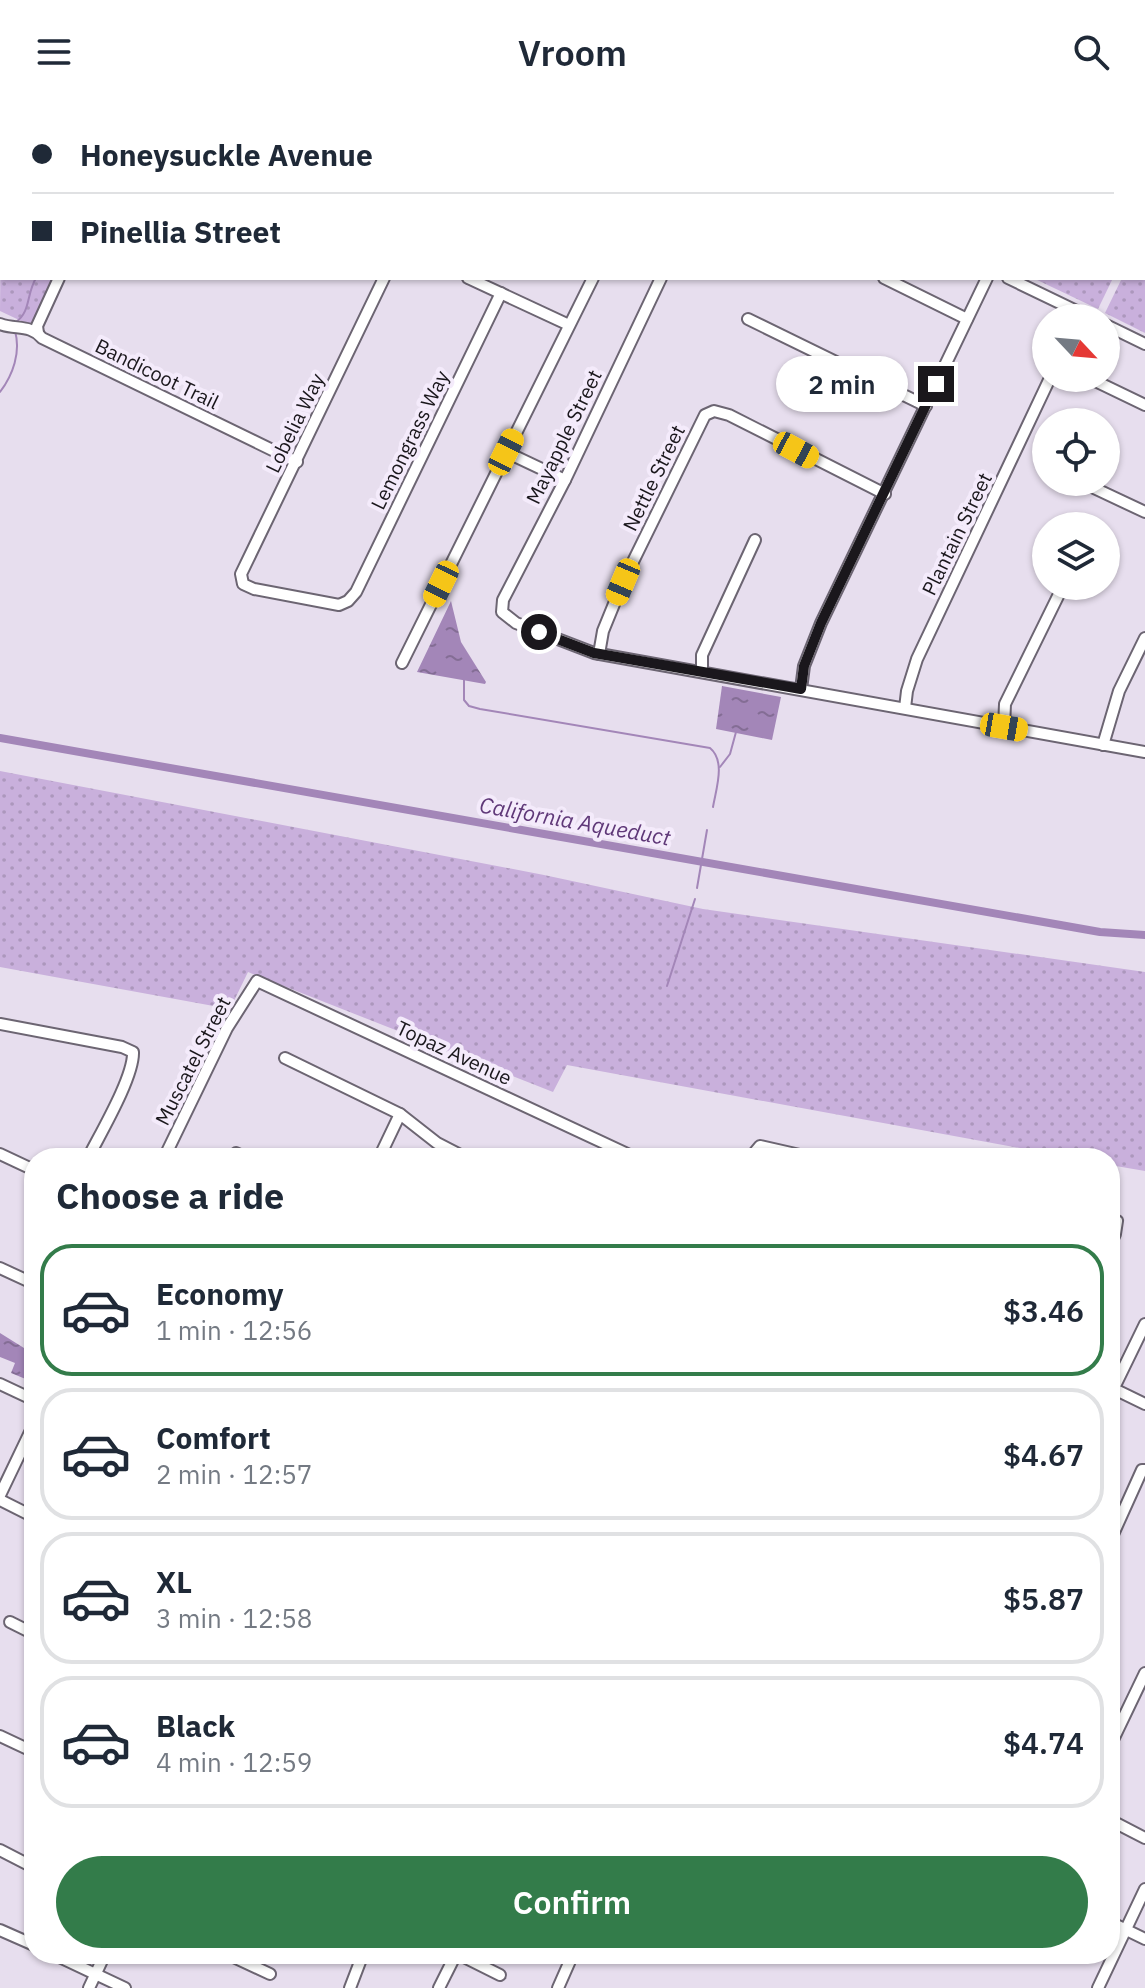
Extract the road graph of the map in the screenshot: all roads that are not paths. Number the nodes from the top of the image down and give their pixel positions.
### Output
1 (58, 280) edge
2 (383, 280) edge
3 (472, 280) edge
4 (592, 280) edge
5 (660, 280) edge
6 (888, 280) edge
7 (986, 280) edge
8 (1012, 280) edge
9 (501, 293) junction
10 (1062, 304) edge
11 (748, 319) dead end
12 (967, 319) junction
13 (0, 324) edge
14 (569, 325) junction
15 (1120, 332) edge
16 (38, 333) junction
17 (1145, 344) edge
18 (1043, 392) edge
19 (1118, 392) edge
20 (1145, 405) edge
21 (926, 406) junction
22 (506, 452) junction
23 (297, 462) junction
24 (565, 480) junction
25 (885, 494) junction
26 (1111, 496) edge
27 (1145, 512) edge
28 (755, 540) dead end
29 (243, 584) joint
30 (1056, 600) edge
31 (1145, 638) edge
32 (599, 654) junction
33 (402, 663) dead end
34 (702, 671) junction
35 (801, 689) junction
36 (905, 708) junction
37 (1004, 727) junction
38 (1103, 745) junction
39 (1145, 752) edge
40 (257, 981) joint
41 (0, 1024) edge
42 (285, 1058) dead end
43 (400, 1114) junction
44 (93, 1148) edge
45 (169, 1148) edge
46 (384, 1148) edge
47 (447, 1148) edge
48 (614, 1148) edge
49 (0, 1154) edge
50 (24, 1165) edge
51 (0, 1268) edge
52 (24, 1279) edge
53 (1145, 1324) edge
54 (1120, 1373) edge
55 (0, 1384) edge
56 (1120, 1394) edge
57 (24, 1395) edge
58 (1145, 1404) edge
59 (24, 1446) edge
60 (1143, 1470) edge
61 (0, 1498) edge
62 (24, 1511) edge
63 (1120, 1519) edge
64 (10, 1622) dead end
65 (24, 1629) edge
66 (1145, 1673) edge
67 (1120, 1725) edge
68 (0, 1736) edge
69 (24, 1747) edge
70 (1120, 1825) edge
71 (1145, 1838) edge
72 (0, 1850) edge
73 (24, 1861) edge
74 (1145, 1889) edge
75 (1120, 1927) edge
76 (0, 1930) edge
77 (1126, 1930) junction
78 (1145, 1939) edge
79 (24, 1941) edge
80 (1120, 1942) edge
81 (74, 1964) edge
82 (100, 1964) edge
83 (248, 1964) edge
84 (359, 1964) edge
85 (452, 1964) edge
86 (477, 1964) edge
87 (569, 1964) edge
88 (1110, 1964) edge
89 (96, 1974) junction
90 (270, 1974) dead end
91 (500, 1975) dead end
92 (89, 1988) edge
93 (125, 1988) edge
94 (350, 1988) edge
95 (439, 1988) edge
96 (558, 1988) edge
97 (1098, 1988) edge

1 - 16 street
2 - 23 street, Lobelia Way
3 - 9 street
4 - 14 street
5 - 24 street, Mayapple Street
6 - 12 street
7 - 12 street
8 - 10 street
9 - 14 street
9 - 29 street, Lemongrass Way
11 - 21 street
12 - 21 street
13 - 16 street, Bandicoot Trail
14 - 22 street
15 - 17 street
16 - 23 street, Bandicoot Trail
18 - 36 street, Plantain Street
19 - 20 street
21 - 25 street
22 - 24 street
22 - 33 street
23 - 29 street, Lobelia Way
24 - 32 street, Mayapple Street
25 - 32 street, Nettle Street
25 - 35 street
26 - 27 street
28 - 34 street
30 - 37 street
31 - 38 street
32 - 34 street
34 - 35 street
35 - 36 street
36 - 37 street
37 - 38 street
38 - 39 street
40 - 45 street, Muscatel Street
40 - 48 street, Topaz Avenue
41 - 44 street
42 - 43 street
43 - 46 street
43 - 47 street
49 - 50 street
51 - 52 street
53 - 54 street
55 - 57 street
56 - 58 street
59 - 61 street
60 - 63 street
61 - 62 street
64 - 65 street
66 - 67 street
68 - 69 street
70 - 71 street
72 - 73 street
74 - 77 street
75 - 77 street
76 - 79 street
77 - 78 street
77 - 80 street
81 - 89 street
82 - 89 street
83 - 90 street
84 - 94 street
85 - 95 street
86 - 91 street
87 - 96 street
88 - 97 street
89 - 92 street
89 - 93 street

